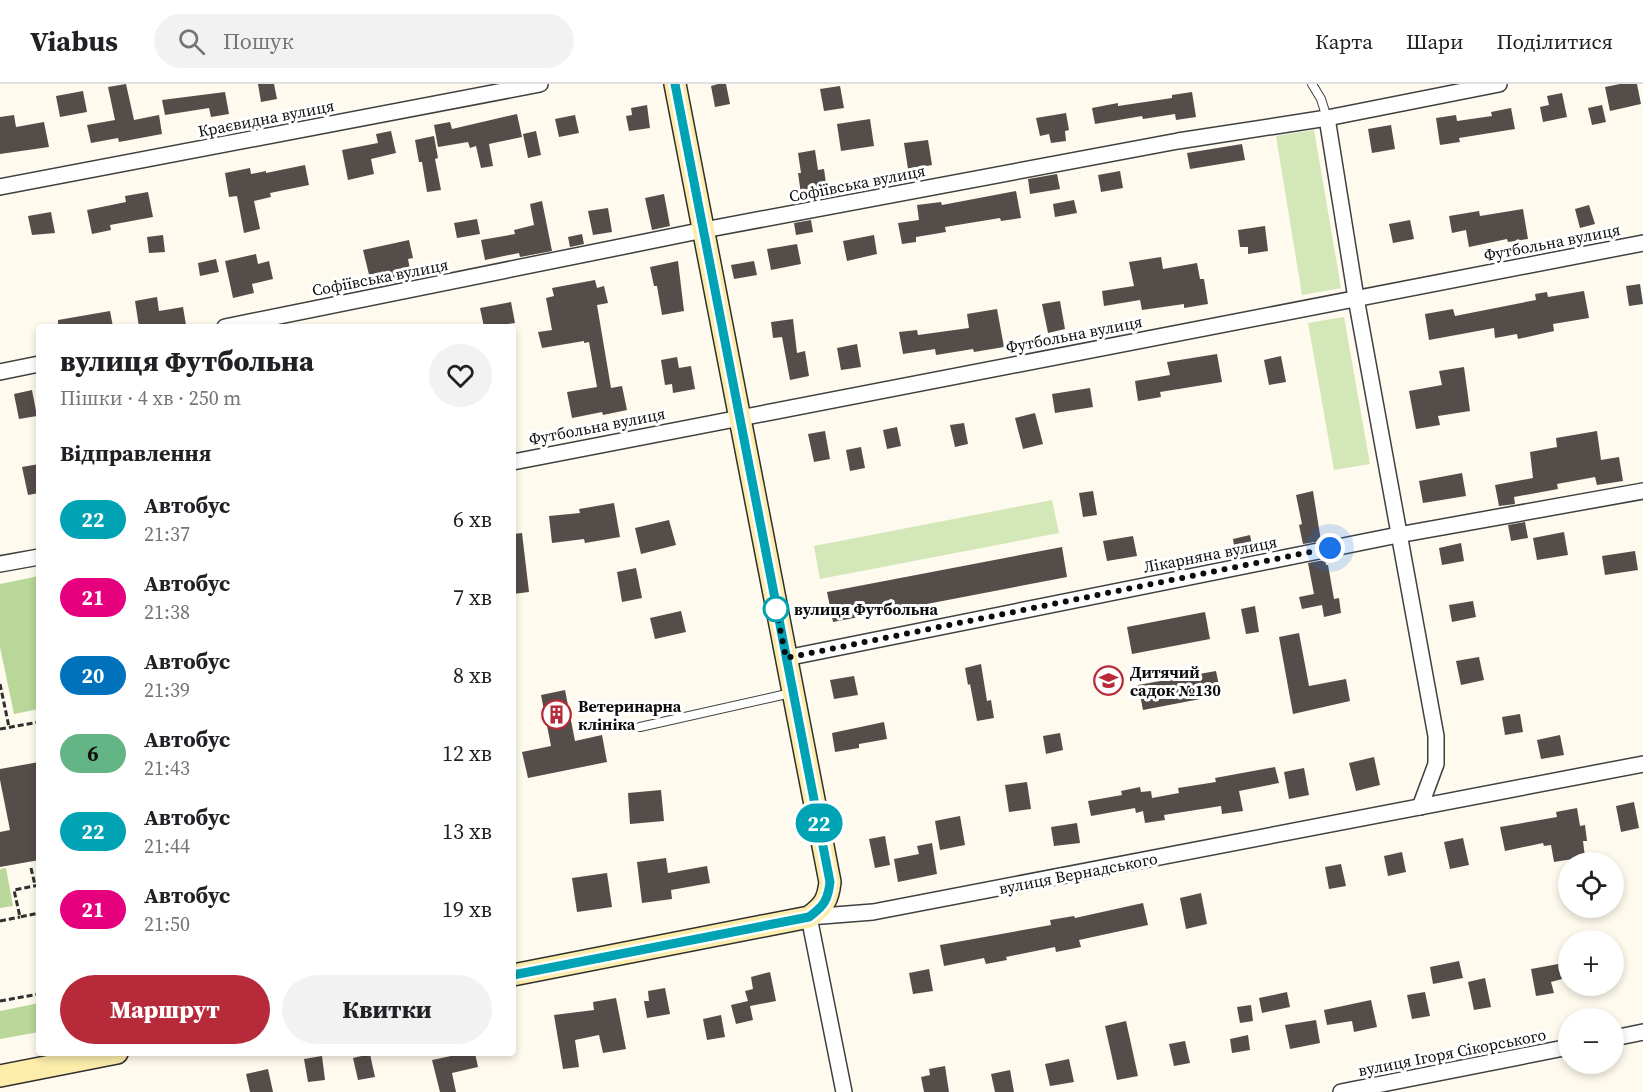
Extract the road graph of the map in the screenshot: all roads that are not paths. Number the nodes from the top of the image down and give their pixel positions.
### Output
1 (540, 84) edge
2 (675, 84) edge
3 (1311, 84) edge
4 (1499, 84) edge
5 (1327, 117) junction
6 (0, 187) edge
7 (704, 230) junction
8 (1643, 243) edge
9 (1356, 297) junction
10 (240, 324) edge
11 (36, 365) edge
12 (0, 372) edge
13 (740, 417) junction
14 (516, 461) edge
15 (1643, 490) edge
16 (1398, 535) junction
17 (36, 558) edge
18 (0, 564) edge
19 (786, 658) junction
20 (792, 693) junction
21 (640, 727) dead end
22 (1643, 764) edge
23 (1420, 807) junction
24 (809, 917) junction
25 (516, 974) edge
26 (1643, 1032) edge
27 (1624, 1036) edge
28 (1558, 1049) edge
29 (102, 1056) edge
30 (0, 1076) edge
31 (844, 1092) edge
32 (1341, 1092) edge

1 - 6 street, Краєвидна вулиця
2 - 7 street
3 - 5 lane
4 - 5 street, Софіївська вулиця
5 - 7 street, Софіївська вулиця
5 - 9 street
7 - 10 street, Софіївська вулиця
7 - 13 street
8 - 9 street, Футбольна вулиця
9 - 13 street, Футбольна вулиця
9 - 16 street
11 - 12 street
13 - 14 street, Футбольна вулиця
13 - 19 street
15 - 16 street, Лікарняна вулиця
16 - 19 street, Лікарняна вулиця
16 - 23 street
17 - 18 street
19 - 20 street
20 - 21 lane
20 - 24 street
22 - 23 street, вулиця Вернадського
23 - 24 street, вулиця Вернадського
24 - 25 street, вулиця Вернадського
24 - 31 street
26 - 27 street
28 - 32 street, вулиця Ігоря Сікорського
29 - 30 street

